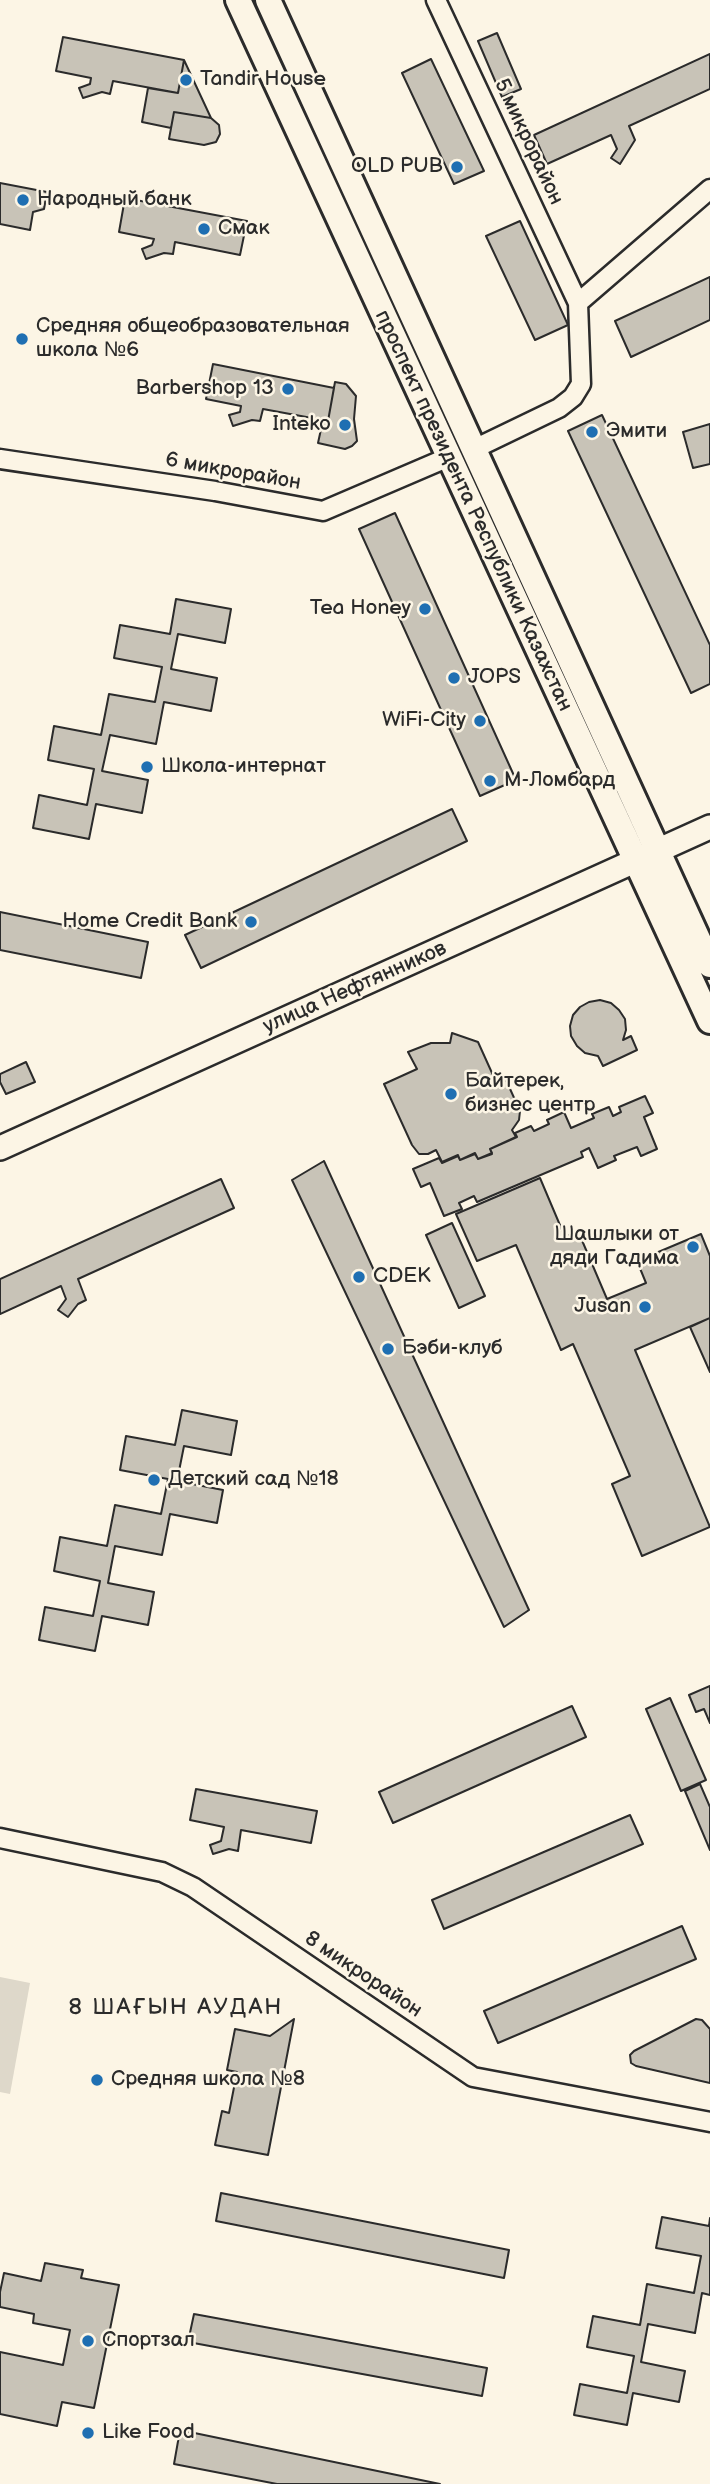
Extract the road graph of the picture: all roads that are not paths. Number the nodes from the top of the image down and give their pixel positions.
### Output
1 (238, 0) edge
2 (268, 0) edge
3 (436, 0) edge
4 (710, 189) edge
5 (578, 303) junction
6 (474, 449) junction
7 (449, 457) junction
8 (0, 459) edge
9 (710, 827) edge
10 (659, 851) junction
11 (636, 862) junction
12 (710, 965) edge
13 (710, 1021) edge
14 (0, 1148) edge
15 (0, 1838) edge
16 (710, 2122) edge

1 - 7 main road, проспект президента Республики Казахстан
2 - 6 main road, проспект президента Республики Казахстан
3 - 5 street, 5 микрорайон
4 - 5 street
5 - 6 street, 5 микрорайон
6 - 10 main road, проспект президента Республики Казахстан
7 - 8 street, 6 микрорайон
7 - 11 main road, проспект президента Республики Казахстан
9 - 10 street, улица Нефтянников
10 - 11 street, улица Нефтянников
10 - 12 main road, проспект президента Республики Казахстан
11 - 13 main road, проспект президента Республики Казахстан
11 - 14 street, улица Нефтянников
15 - 16 street, 8 микрорайон

